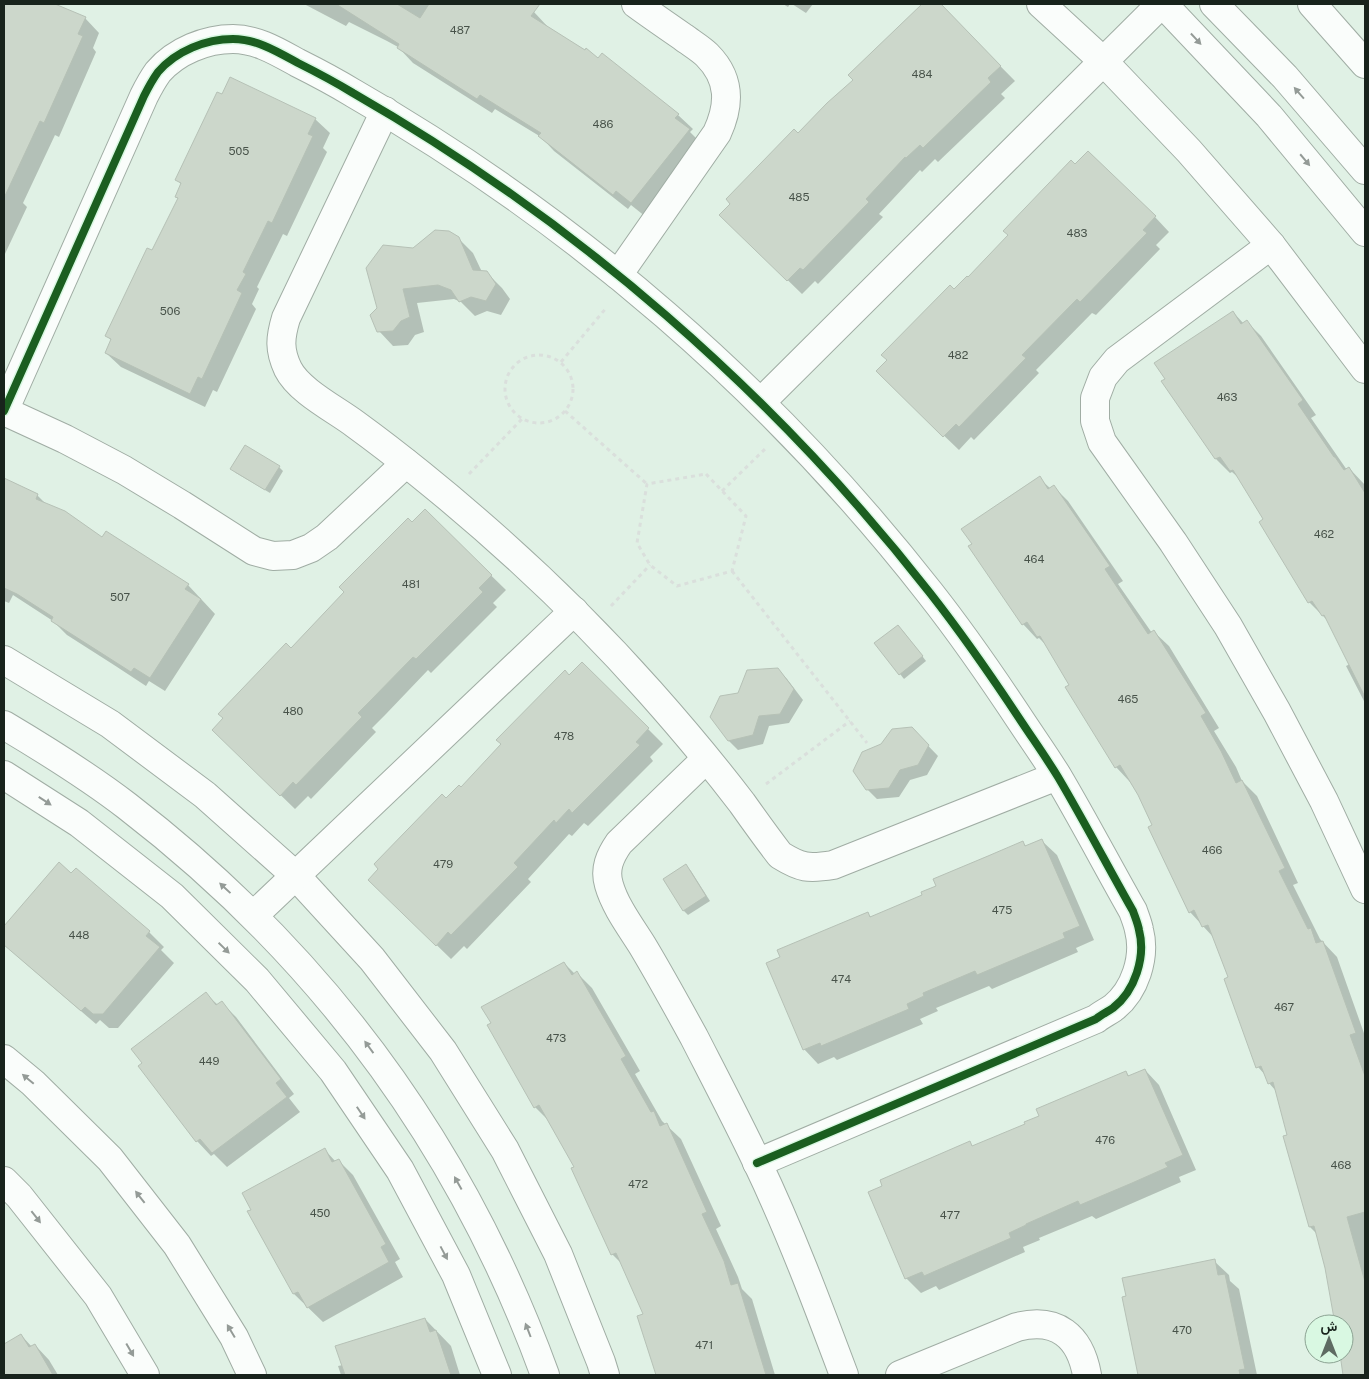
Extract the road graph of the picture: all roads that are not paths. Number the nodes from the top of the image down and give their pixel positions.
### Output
1 (636, 4) edge
2 (1041, 4) edge
3 (1162, 4) edge
4 (1214, 4) edge
5 (1312, 4) edge
6 (1103, 61) junction
7 (1365, 64) edge
8 (385, 111) junction
9 (1365, 170) edge
10 (1365, 232) edge
11 (1271, 246) junction
12 (623, 279) junction
13 (1365, 369) edge
14 (761, 402) junction
15 (4, 411) edge
16 (406, 463) junction
17 (582, 620) junction
18 (4, 660) edge
19 (4, 725) edge
20 (706, 759) junction
21 (4, 774) edge
22 (1057, 776) junction
23 (296, 876) junction
24 (1365, 889) edge
25 (254, 915) junction
26 (4, 1059) edge
27 (757, 1163) junction
28 (4, 1181) edge
29 (145, 1375) edge
30 (252, 1375) edge
31 (497, 1375) edge
32 (545, 1375) edge
33 (605, 1375) edge
34 (844, 1375) edge
35 (900, 1375) edge
36 (1087, 1375) edge

1 - 12 street
2 - 6 street
3 - 6 street
3 -> 10 street
9 -> 4 street
5 - 7 street
6 - 11 street
6 - 14 street
8 - 12 street
8 - 15 street
8 - 16 street
11 - 13 street
11 - 24 street
12 - 14 street
14 - 22 street
15 - 16 street
16 - 17 street
17 - 20 street
17 - 23 street
18 - 23 street
25 -> 19 street
20 - 22 street
20 - 27 street
21 -> 31 street
22 - 27 street
23 - 25 street
23 - 33 street
32 -> 25 street
30 -> 26 street
27 - 34 street
28 -> 29 street
35 - 36 street

